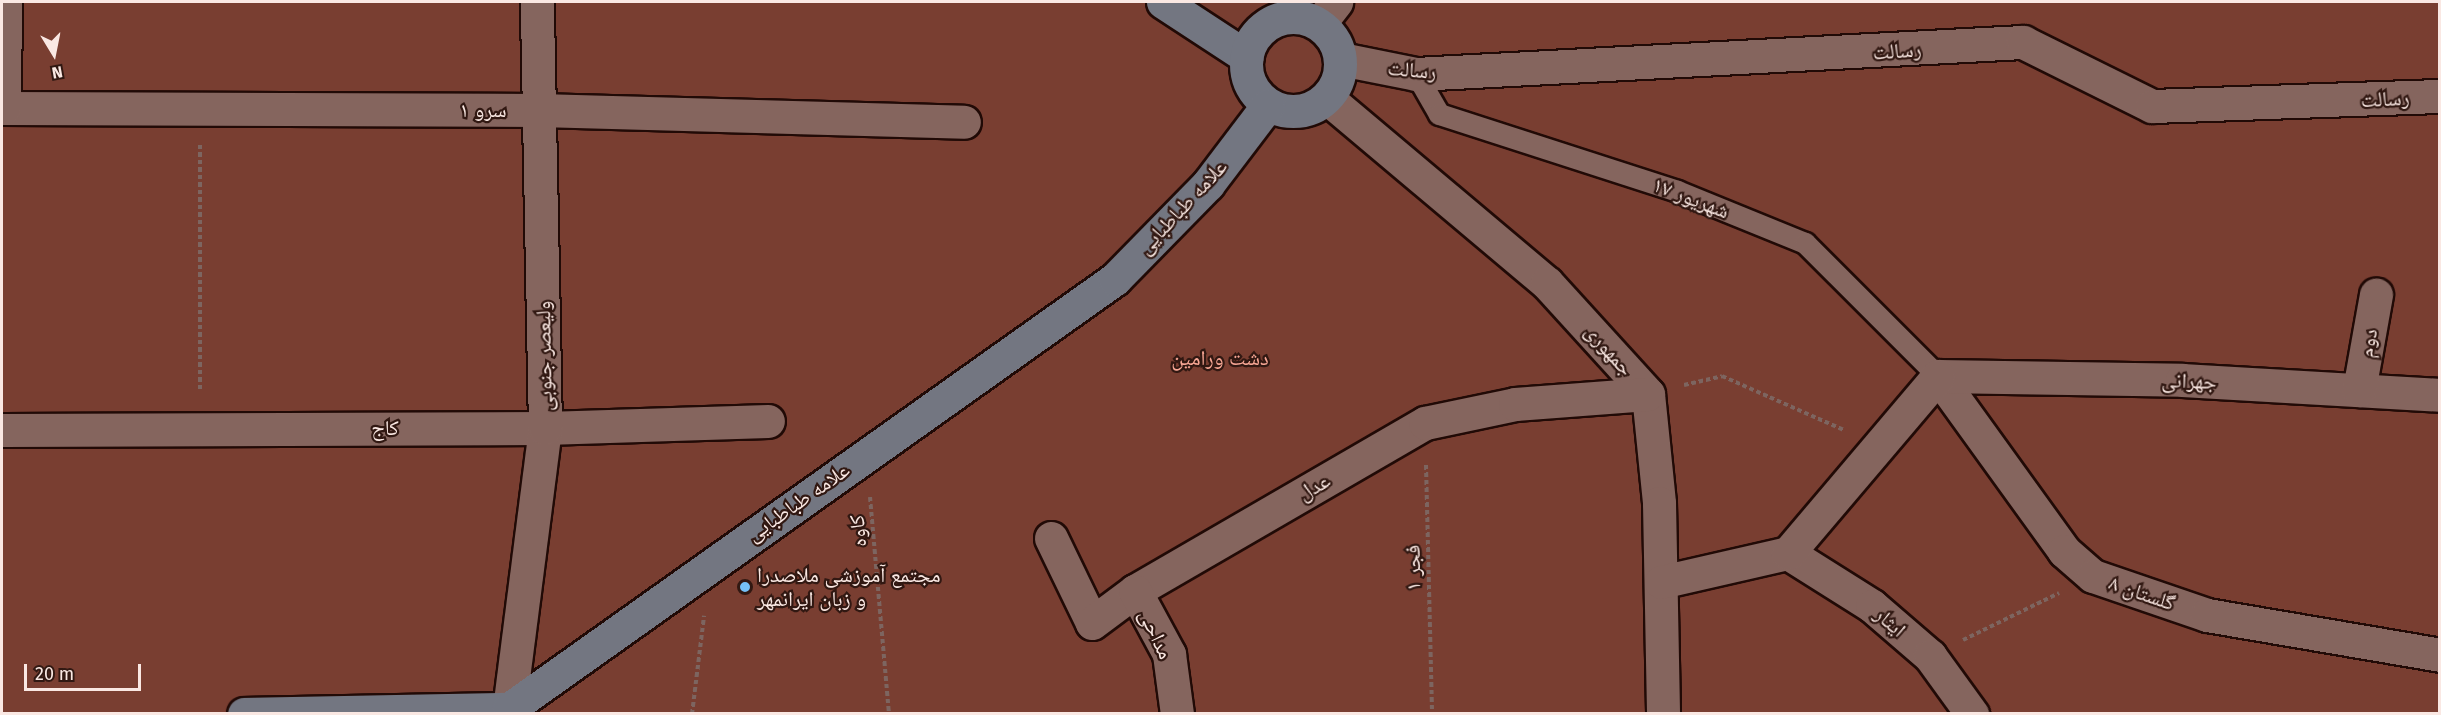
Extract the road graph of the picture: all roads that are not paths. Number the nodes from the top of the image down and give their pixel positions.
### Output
1 (5, 2) edge
2 (537, 2) edge
3 (1163, 2) edge
4 (1270, 10) edge
5 (1327, 13) edge
6 (1246, 57) junction
7 (1341, 59) junction
8 (1416, 74) junction
9 (2439, 96) edge
10 (1327, 98) junction
11 (1268, 105) junction
12 (3, 108) edge
13 (539, 111) junction
14 (964, 122) dead end
15 (2376, 295) dead end
16 (1938, 376) junction
17 (2359, 390) junction
18 (1648, 394) junction
19 (2439, 395) edge
20 (768, 421) dead end
21 (545, 428) junction
22 (2, 430) edge
23 (1051, 538) dead end
24 (1788, 552) junction
25 (1661, 582) junction
26 (1135, 591) junction
27 (2439, 655) edge
28 (509, 711) edge
29 (244, 714) edge
30 (1178, 714) edge
31 (1663, 714) edge
32 (1972, 714) edge

1 - 12 street
2 - 13 street, ولیعصر جنوبی
3 - 6 street
4 - 5 street
4 - 6 street
5 - 7 street
6 - 11 street
7 - 8 street, رسالت
7 - 10 street
8 - 9 street, رسالت
8 - 16 lane, ۱۷ شهریور
10 - 11 street
10 - 18 street, جمهوری
11 - 28 street, علامه طباطبایی
12 - 13 street, سرو ۱
13 - 14 street, سرو ۱
13 - 21 street, ولیعصر جنوبی
15 - 17 street, دوم
16 - 17 street, جهرانی
16 - 24 street
16 - 27 street, گلستان ۸
17 - 19 street, جهرانی
18 - 25 street, جمهوری
18 - 26 street, عدل
20 - 21 street, کاج
21 - 22 street, کاج
21 - 28 street, ولیعصر جنوبی
23 - 26 street, عدل
24 - 25 street
24 - 32 street, ایثار
25 - 31 street, جمهوری
26 - 30 street, مداحی
28 - 29 street

